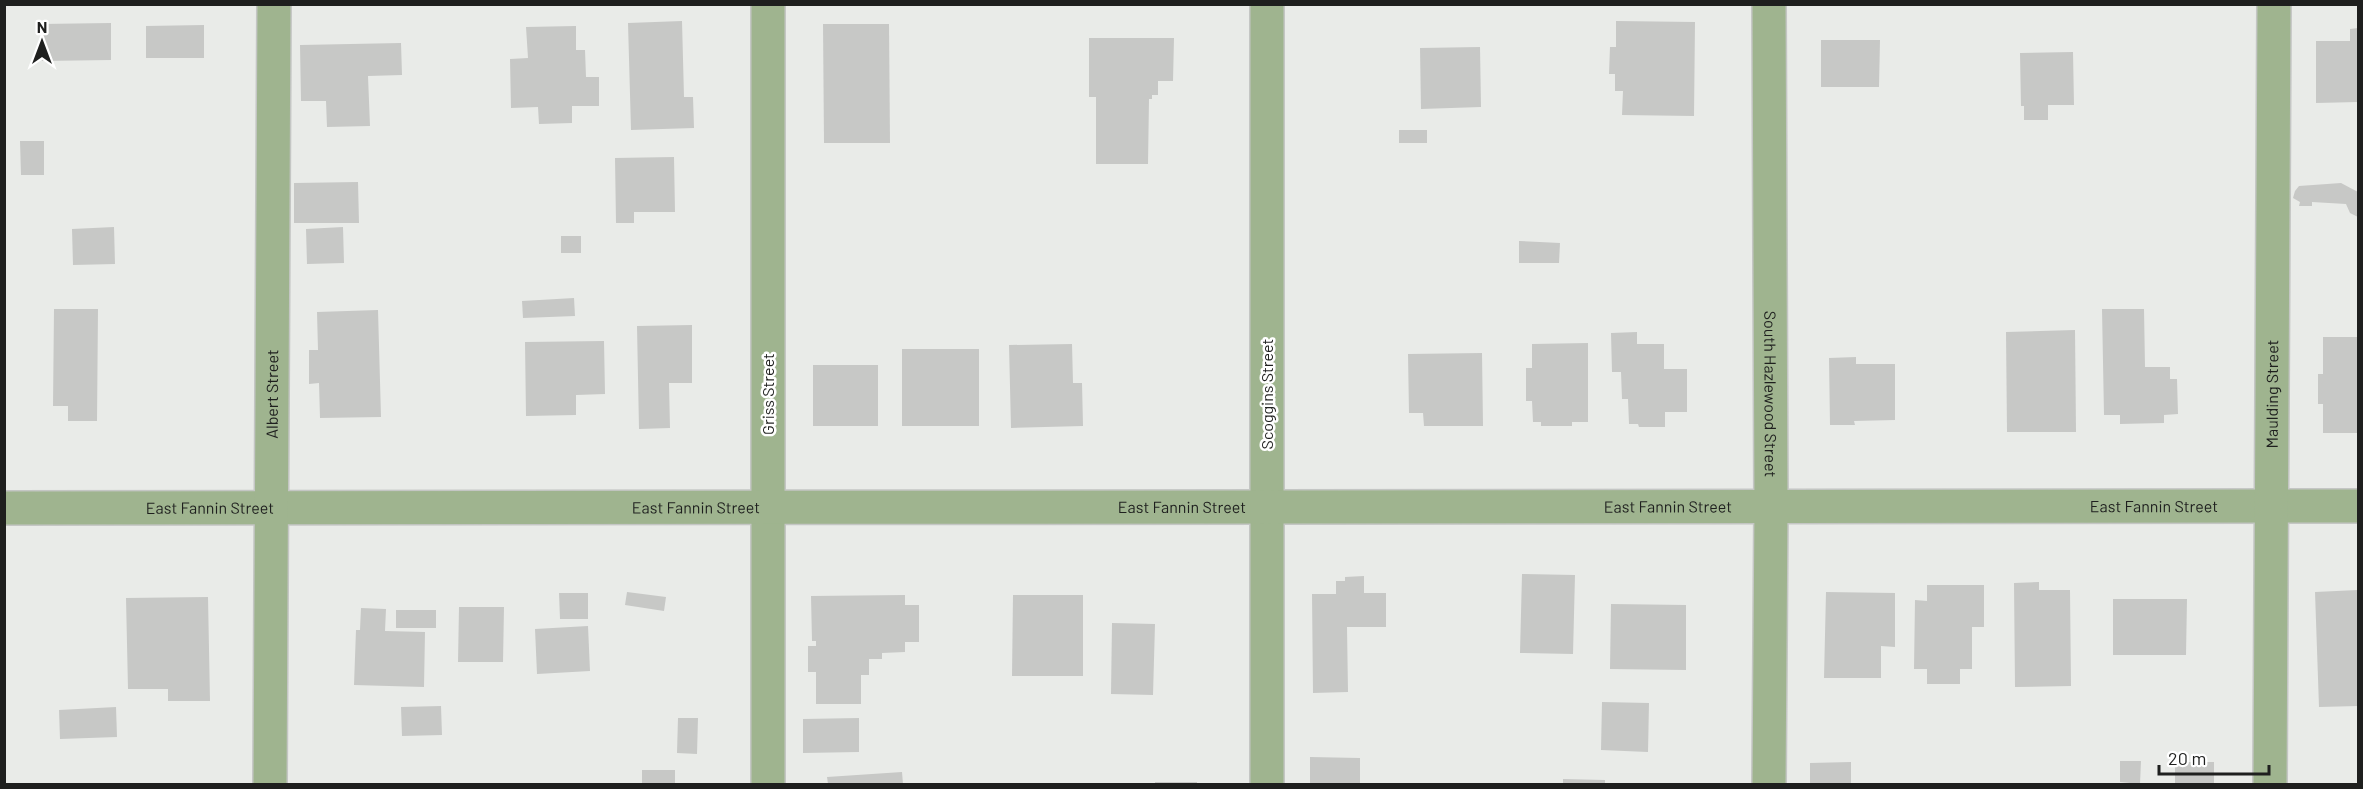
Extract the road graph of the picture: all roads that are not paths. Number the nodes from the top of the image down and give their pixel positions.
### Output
1 (274, 4) edge
2 (768, 4) edge
3 (1267, 4) edge
4 (1769, 4) edge
5 (2274, 4) edge
6 (2271, 506) junction
7 (2358, 506) edge
8 (271, 507) junction
9 (768, 507) junction
10 (1267, 507) junction
11 (1771, 507) junction
12 (4, 508) edge
13 (270, 784) edge
14 (768, 784) edge
15 (1267, 784) edge
16 (1769, 784) edge
17 (2270, 784) edge

1 - 8 street, Albert Street
2 - 9 street, Griss Street
3 - 10 street, Scoggins Street
4 - 11 street, South Hazlewood Street
5 - 6 street, Maulding Street
6 - 7 street, East Fannin Street
6 - 11 street, East Fannin Street
6 - 17 street, Maulding Street
8 - 9 street, East Fannin Street
8 - 12 street, East Fannin Street
8 - 13 street, Albert Street
9 - 10 street, East Fannin Street
9 - 14 street, Griss Street
10 - 11 street, East Fannin Street
10 - 15 street, Scoggins Street
11 - 16 street, South Hazlewood Street

